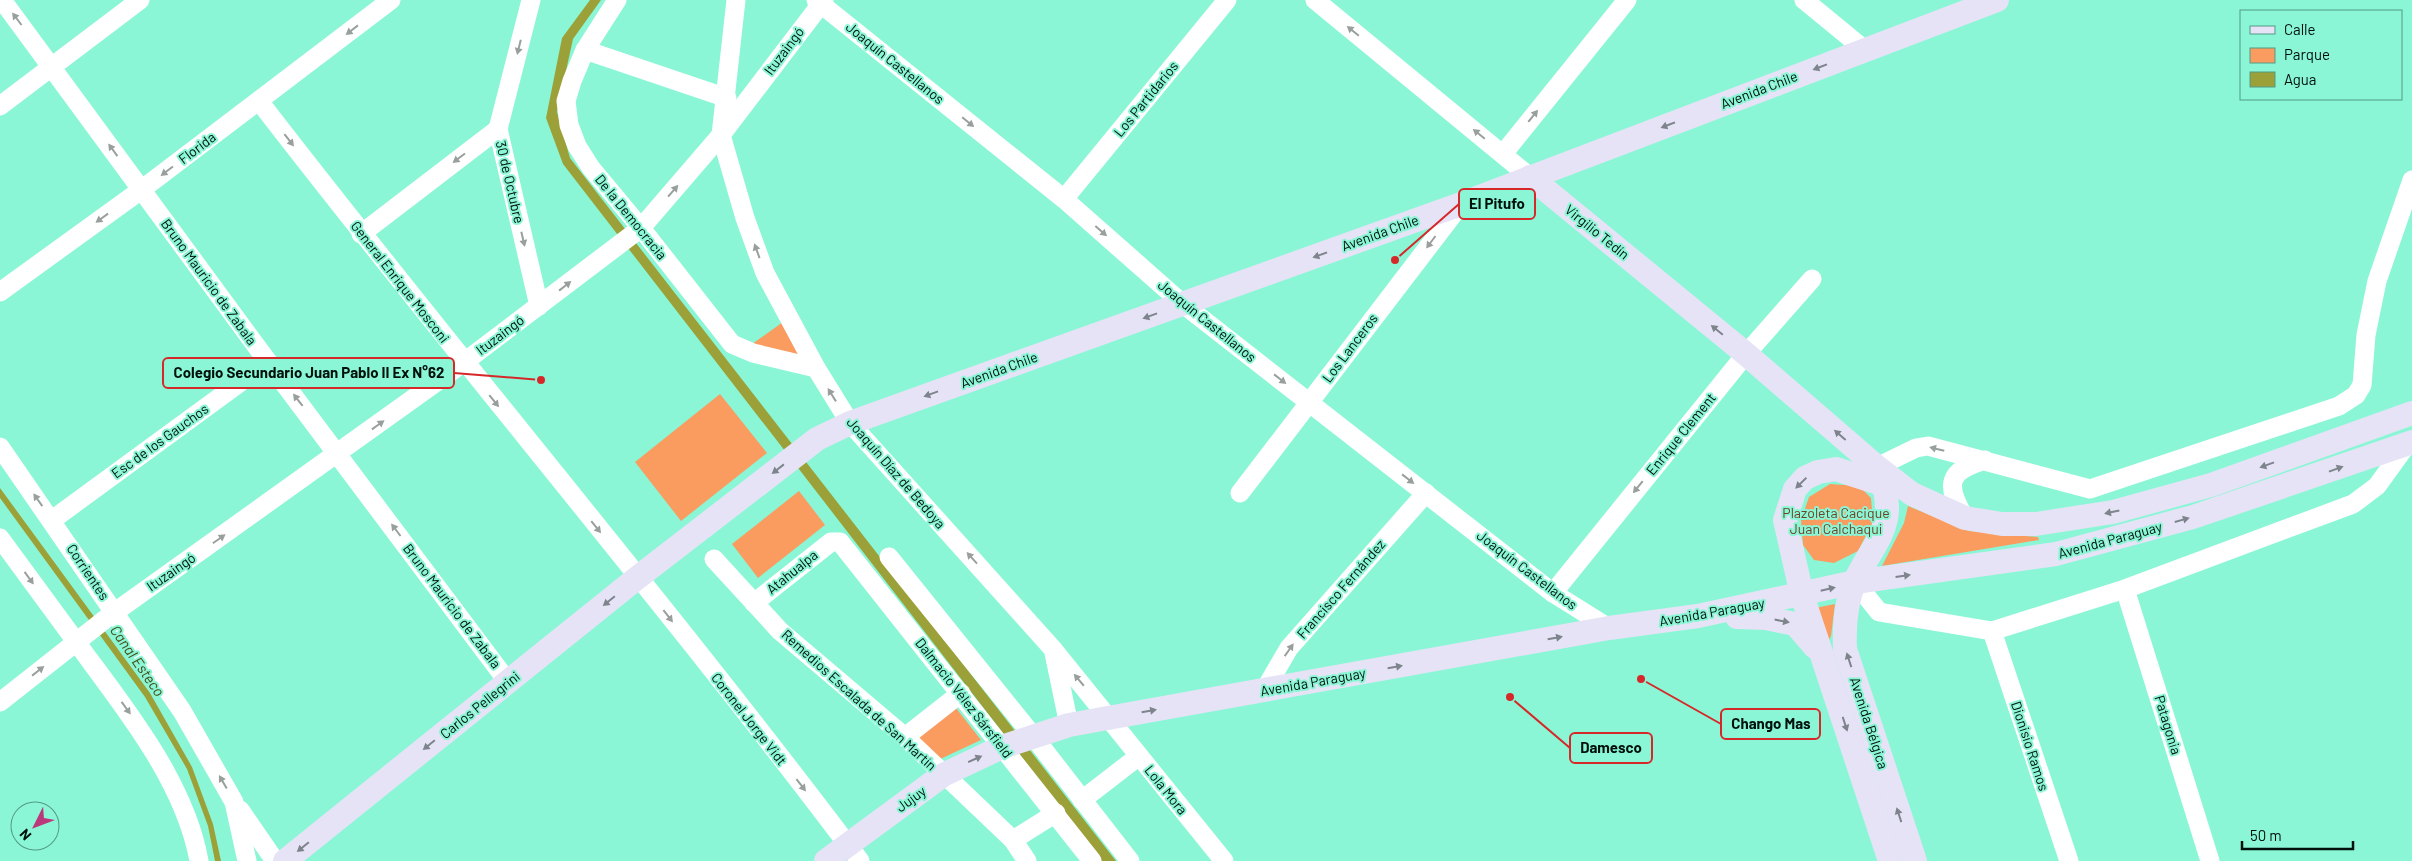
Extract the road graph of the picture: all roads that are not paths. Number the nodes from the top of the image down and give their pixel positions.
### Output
1 (2, 0) edge
2 (140, 0) edge
3 (391, 0) edge
4 (530, 0) edge
5 (617, 0) edge
6 (736, 0) edge
7 (1227, 0) edge
8 (1315, 0) edge
9 (1627, 0) edge
10 (1804, 0) edge
11 (1997, 0) edge
12 (820, 1) edge
13 (585, 50) junction
14 (1865, 50) junction
15 (52, 67) junction
16 (727, 98) junction
17 (259, 101) junction
18 (0, 106) edge
19 (498, 129) junction
20 (722, 134) junction
21 (1502, 154) junction
22 (1530, 177) junction
23 (2412, 180) edge
24 (141, 190) junction
25 (1064, 199) junction
26 (1461, 204) junction
27 (641, 228) junction
28 (361, 234) junction
29 (1812, 279) dead end
30 (0, 292) edge
31 (1183, 304) junction
32 (539, 306) junction
33 (1746, 354) junction
34 (268, 362) junction
35 (463, 363) junction
36 (816, 368) junction
37 (1309, 402) junction
38 (2412, 413) edge
39 (850, 422) junction
40 (2410, 442) edge
41 (0, 447) edge
42 (339, 454) junction
43 (1985, 460) junction
44 (1880, 476) junction
45 (1426, 492) junction
46 (1240, 493) dead end
47 (1965, 518) junction
48 (52, 520) junction
49 (0, 538) edge
50 (831, 542) joint
51 (676, 550) joint
52 (889, 557) dead end
53 (714, 559) dead end
54 (637, 578) junction
55 (1855, 582) junction
56 (2125, 588) junction
57 (1553, 593) junction
58 (1802, 595) junction
59 (754, 603) junction
60 (111, 615) junction
61 (1698, 616) junction
62 (1609, 628) junction
63 (1992, 631) junction
64 (81, 638) junction
65 (1052, 648) junction
66 (1823, 657) junction
67 (508, 682) junction
68 (1264, 691) junction
69 (961, 693) junction
70 (0, 702) edge
71 (1110, 718) junction
72 (1069, 725) junction
73 (1033, 736) junction
74 (905, 737) junction
75 (1002, 747) junction
76 (1139, 756) junction
77 (943, 775) junction
78 (1082, 800) junction
79 (234, 802) junction
80 (1056, 813) junction
81 (1013, 840) junction
82 (854, 853) edge
83 (199, 861) edge
84 (248, 861) edge
85 (275, 861) edge
86 (285, 861) edge
87 (826, 861) edge
88 (1027, 861) edge
89 (1092, 861) edge
90 (1130, 861) edge
91 (1224, 861) edge
92 (1890, 861) edge
93 (1915, 861) edge
94 (2068, 861) edge
95 (2210, 861) edge

15 -> 1 street, Bruno Mauricio de Zabala
2 - 15 street
3 -> 17 street, Florida
4 -> 19 street, 30 de Octubre
5 - 13 street, De la Democracia
6 - 16 street
7 - 25 street, Los Partidarios
21 -> 8 street, Virgilio Tedín
21 -> 9 street
10 - 14 street
11 - 14 main road, Avenida Chile
12 - 20 street, Ituzaingó
12 -> 25 street, Joaquín Castellanos
13 - 16 street
13 - 27 street, De la Democracia
14 -> 22 main road, Avenida Chile
15 - 18 street
24 -> 15 street, Bruno Mauricio de Zabala
16 - 20 street
17 -> 24 street, Florida
17 -> 28 street, General Enrique Mosconi
19 -> 28 street
19 -> 32 street, 30 de Octubre
27 -> 20 street, Ituzaingó
36 -> 20 street, Joaquín Díaz de Bedoya
21 - 22 street, Virgilio Tedín
22 - 26 main road, Avenida Chile
33 -> 22 main road, Virgilio Tedín
23 - 43 street
24 -> 30 street, Florida
24 - 34 street, Bruno Mauricio de Zabala
25 -> 31 street, Joaquín Castellanos
26 -> 31 main road, Avenida Chile
26 -> 37 street, Los Lanceros
32 -> 27 street, Ituzaingó
27 - 36 street, De la Democracia
28 - 35 street, General Enrique Mosconi
29 - 33 street, Enrique Clement
31 -> 37 street, Joaquín Castellanos
31 -> 39 main road, Avenida Chile
32 - 35 street, Ituzaingó
44 -> 33 main road, Virgilio Tedín
33 -> 57 street, Enrique Clement
42 -> 34 street, Bruno Mauricio de Zabala
34 - 48 street, Esc de los Gauchos
42 -> 35 street, Ituzaingó
35 -> 54 street, General Enrique Mosconi
39 -> 36 street, Joaquín Díaz de Bedoya
37 -> 45 street, Joaquín Castellanos
37 - 46 street, Los Lanceros
38 -> 47 main road, Avenida Paraguay
39 -> 51 main road, Avenida Chile
65 -> 39 street, Joaquín Díaz de Bedoya
55 -> 40 main road, Avenida Paraguay
40 - 56 street
48 -> 41 street, Corrientes
60 -> 42 street, Ituzaingó
67 -> 42 street, Bruno Mauricio de Zabala
43 -> 44 street
43 - 47 street
44 - 47 main road, Avenida Paraguay
44 - 55 main road
44 -> 58 main road
45 - 57 street, Joaquín Castellanos
68 -> 45 street, Francisco Fernández
48 - 60 street, Corrientes
49 -> 64 street
50 - 59 street, Atahualpa
50 - 69 street, Dalmacio Vélez Sársfield
51 - 54 main road, Carlos Pellegrini
52 - 73 street, Dalmacio Vélez Sársfield
53 - 59 street, Remedios Escalada de San Martín
54 -> 67 main road, Carlos Pellegrini
54 -> 82 street, Coronel Jorge Vidt
58 -> 55 main road, Avenida Paraguay
55 - 63 street
93 -> 55 main road, Avenida Bélgica
56 - 63 street
56 - 95 street, Patagonia
57 - 62 street, Joaquín Castellanos
58 - 61 main road, Avenida Paraguay
58 - 66 main road, Avenida Bélgica
59 - 74 street, Remedios Escalada de San Martín
60 - 64 street, Ituzaingó
79 -> 60 street, Corrientes
61 - 62 main road, Avenida Paraguay
61 -> 66 main road
68 -> 62 main road, Avenida Paraguay
63 - 94 street, Dionisio Ramos
70 -> 64 street, Ituzaingó
64 -> 83 street
71 -> 65 street, Joaquín Díaz de Bedoya
65 - 72 street
66 -> 92 main road, Avenida Bélgica
67 -> 86 main road, Carlos Pellegrini
71 -> 68 main road, Avenida Paraguay
69 - 74 street
69 - 75 street, Dalmacio Vélez Sársfield
71 - 72 main road, Avenida Paraguay
71 - 76 street, Lola Mora
72 - 73 main road, Avenida Paraguay
73 - 75 main road, Avenida Paraguay
73 - 78 street, Dalmacio Vélez Sársfield
74 - 77 street, Remedios Escalada de San Martín
77 -> 75 main road, Jujuy
75 - 80 street, Dalmacio Vélez Sársfield
76 - 78 street
76 - 91 street, Lola Mora
77 - 81 street, Remedios Escalada de San Martín
77 - 82 main road, Jujuy
78 - 90 street, Dalmacio Vélez Sársfield
79 - 84 street, Corrientes
79 - 85 street, Corrientes
80 - 81 street
80 - 89 street, Dalmacio Vélez Sársfield
81 - 88 street, Remedios Escalada de San Martín
82 - 87 main road, Jujuy

